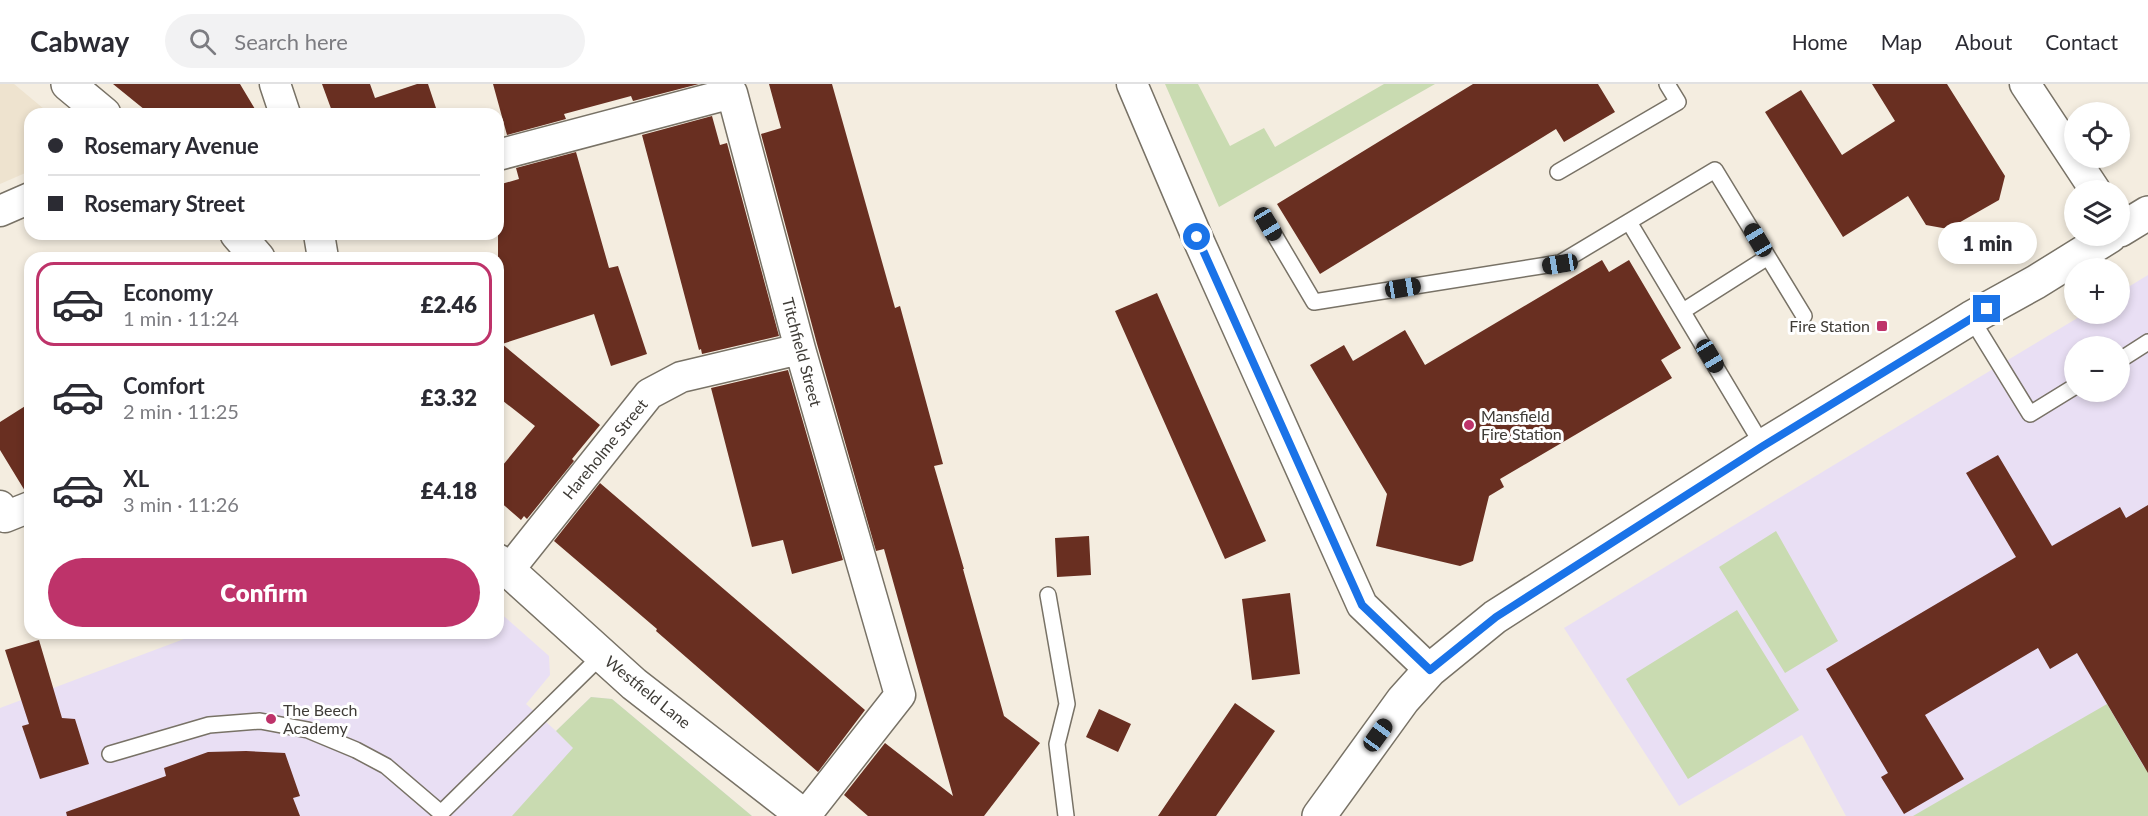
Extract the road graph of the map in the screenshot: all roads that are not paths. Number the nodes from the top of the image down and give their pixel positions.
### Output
1 (68, 84) edge
2 (275, 84) edge
3 (1131, 84) edge
4 (1668, 84) edge
5 (2025, 84) edge
6 (97, 108) edge
7 (283, 108) edge
8 (504, 153) edge
9 (1558, 172) dead end
10 (2088, 180) edge
11 (24, 201) edge
12 (0, 211) edge
13 (2148, 213) edge
14 (1629, 222) junction
15 (2130, 223) edge
16 (1268, 224) dead end
17 (242, 240) edge
18 (2094, 246) edge
19 (253, 252) edge
20 (1768, 257) junction
21 (1683, 311) junction
22 (1804, 316) dead end
23 (1971, 318) junction
24 (2148, 342) edge
25 (800, 349) junction
26 (2130, 354) edge
27 (2064, 393) edge
28 (1763, 446) junction
29 (504, 565) edge
30 (504, 567) edge
31 (1048, 595) dead end
32 (602, 655) junction
33 (1430, 670) junction
34 (110, 754) dead end
35 (805, 816) edge
36 (1066, 816) edge
37 (1319, 816) edge

1 - 6 main road
2 - 7 street
3 - 33 street
4 - 9 lane
5 - 10 street
8 - 25 street, Titchfield Street
11 - 12 street
13 - 15 main road
14 - 16 lane
14 - 20 lane
14 - 21 lane
17 - 19 main road
18 - 23 main road
20 - 21 lane
20 - 22 lane
21 - 28 lane
23 - 27 lane
23 - 28 main road
24 - 26 lane
25 - 29 street, Hareholme Street
25 - 35 street, Titchfield Street
28 - 33 main road
30 - 32 main road, Westfield Lane
31 - 36 lane
32 - 34 lane
32 - 35 main road, Westfield Lane
33 - 37 main road

